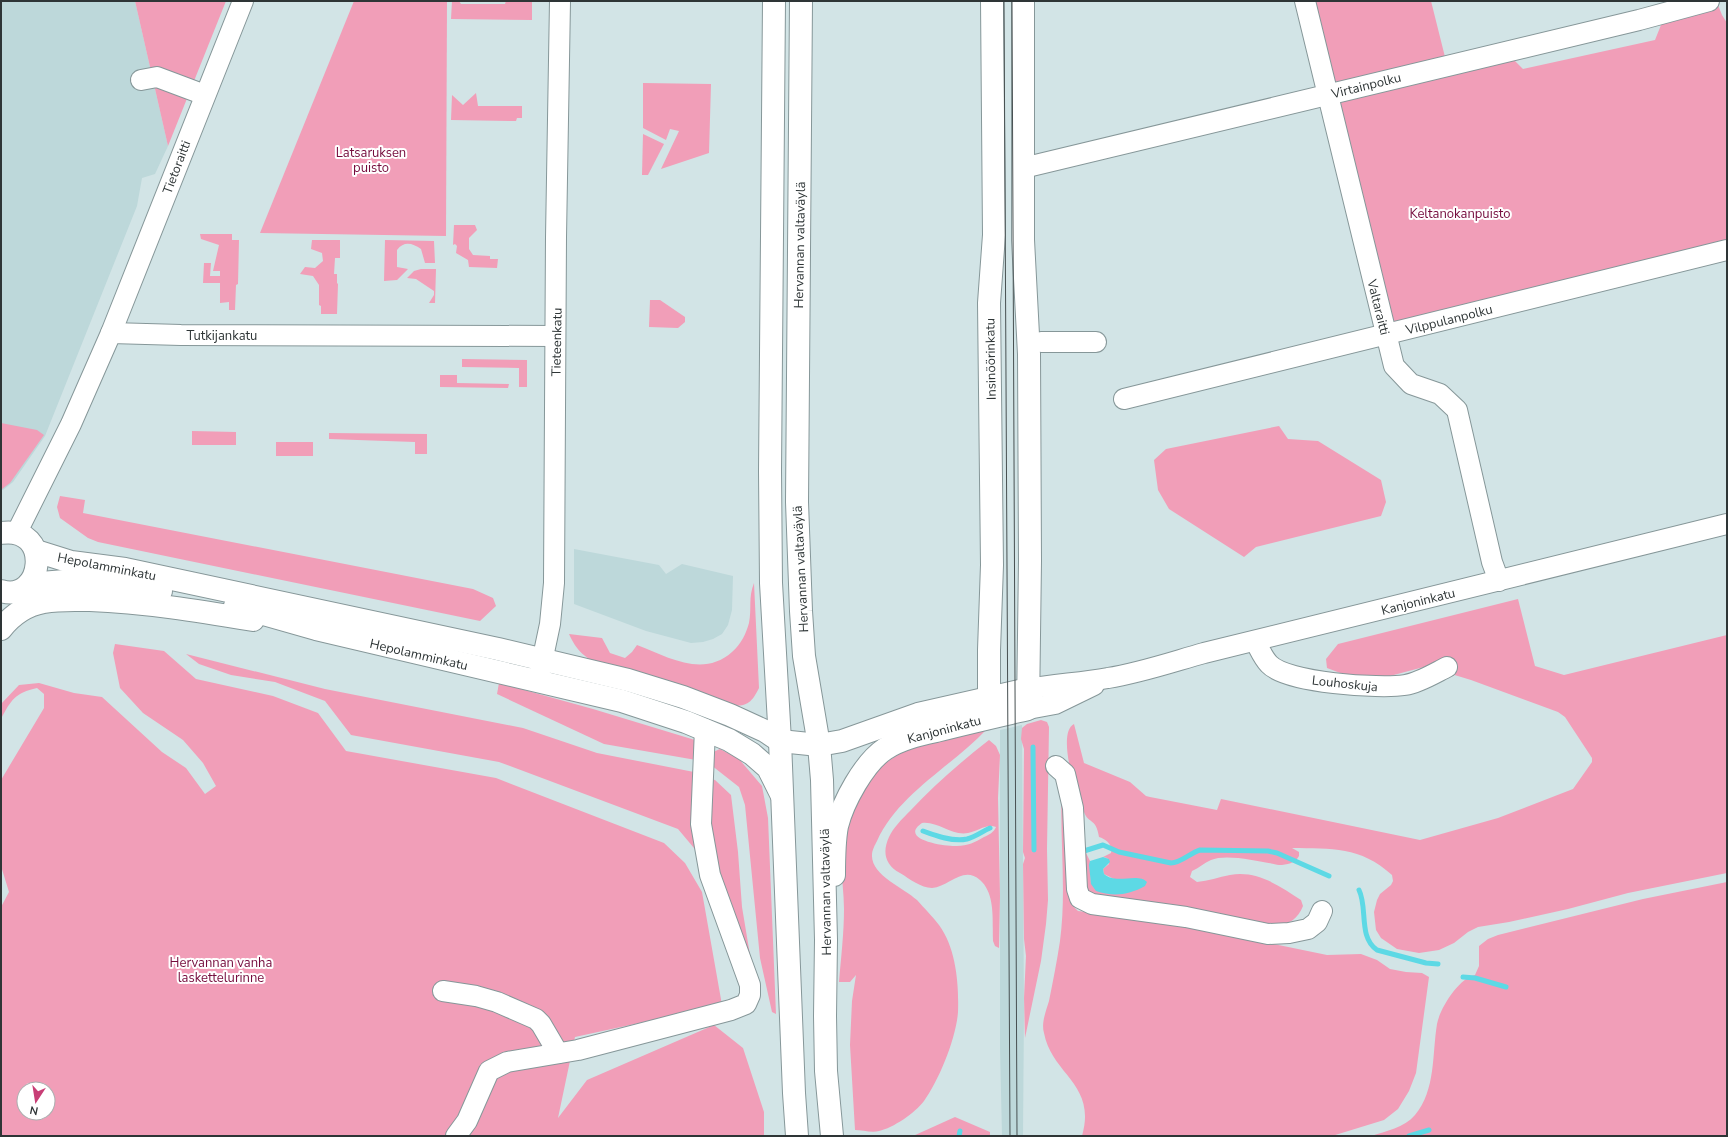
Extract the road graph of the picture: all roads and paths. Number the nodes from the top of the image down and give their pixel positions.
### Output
1 (243, 1) edge
2 (560, 1) edge
3 (774, 1) edge
4 (800, 1) edge
5 (992, 1) edge
6 (1023, 1) edge
7 (1305, 1) edge
8 (1709, 1) edge
9 (141, 80) dead end
10 (1328, 94) junction
11 (204, 96) junction
12 (1023, 168) junction
13 (1727, 250) edge
14 (111, 333) junction
15 (1386, 334) junction
16 (555, 336) junction
17 (1041, 342) dead end
18 (1096, 342) dead end
19 (1124, 399) dead end
20 (1727, 524) edge
21 (9, 534) edge
22 (36, 551) junction
23 (1499, 581) junction
24 (29, 584) junction
25 (1, 591) edge
26 (1, 629) edge
27 (316, 629) junction
28 (1255, 641) junction
29 (542, 659) junction
30 (1447, 667) dead end
31 (538, 682) junction
32 (1028, 699) junction
33 (989, 707) junction
34 (705, 729) junction
35 (780, 741) junction
36 (819, 745) junction
37 (1056, 766) dead end
38 (781, 794) junction
39 (1322, 911) dead end
40 (826, 940) junction
41 (443, 991) dead end
42 (558, 1053) junction
43 (456, 1136) edge
44 (797, 1136) edge
45 (832, 1136) edge

1 - 11 street, Tietoraitti
2 - 16 street, Tieteenkatu
3 - 35 main road, Hervannan valtaväylä
4 - 36 main road, Hervannan valtaväylä
5 - 33 main road, Insinöörinkatu
6 - 12 main road
7 - 10 street, Valtaraitti
8 - 10 street, Virtainpolku
9 - 11 street
10 - 12 street, Virtainpolku
10 - 15 street, Valtaraitti
11 - 14 street, Tietoraitti
12 - 32 main road
13 - 15 street, Vilppulanpolku
14 - 16 street, Tutkijankatu
14 - 21 street
15 - 19 street, Vilppulanpolku
15 - 23 street, Valtaraitti
16 - 29 street, Tieteenkatu
17 - 18 street
20 - 23 street, Kanjoninkatu
21 - 22 main road
22 - 24 main road
22 - 29 main road, Hepolamminkatu
23 - 28 street, Kanjoninkatu
24 - 25 main road, Hepolamminkatu
24 - 27 main road, Hepolamminkatu
26 - 27 main road
27 - 31 main road, Hepolamminkatu
28 - 30 street, Louhoskuja
28 - 32 street, Kanjoninkatu
29 - 31 street, Tieteenkatu
29 - 35 main road, Hepolamminkatu
31 - 34 main road, Hepolamminkatu
32 - 33 main road, Kanjoninkatu
33 - 36 main road, Kanjoninkatu
33 - 40 main road, Kanjoninkatu
34 - 38 main road, Hepolamminkatu
34 - 42 street
35 - 36 main road, Kanjoninkatu
35 - 38 main road, Hervannan valtaväylä
36 - 40 main road, Hervannan valtaväylä
37 - 39 street
38 - 44 main road, Hervannan valtaväylä
40 - 45 main road, Hervannan valtaväylä
41 - 42 street
42 - 43 street

